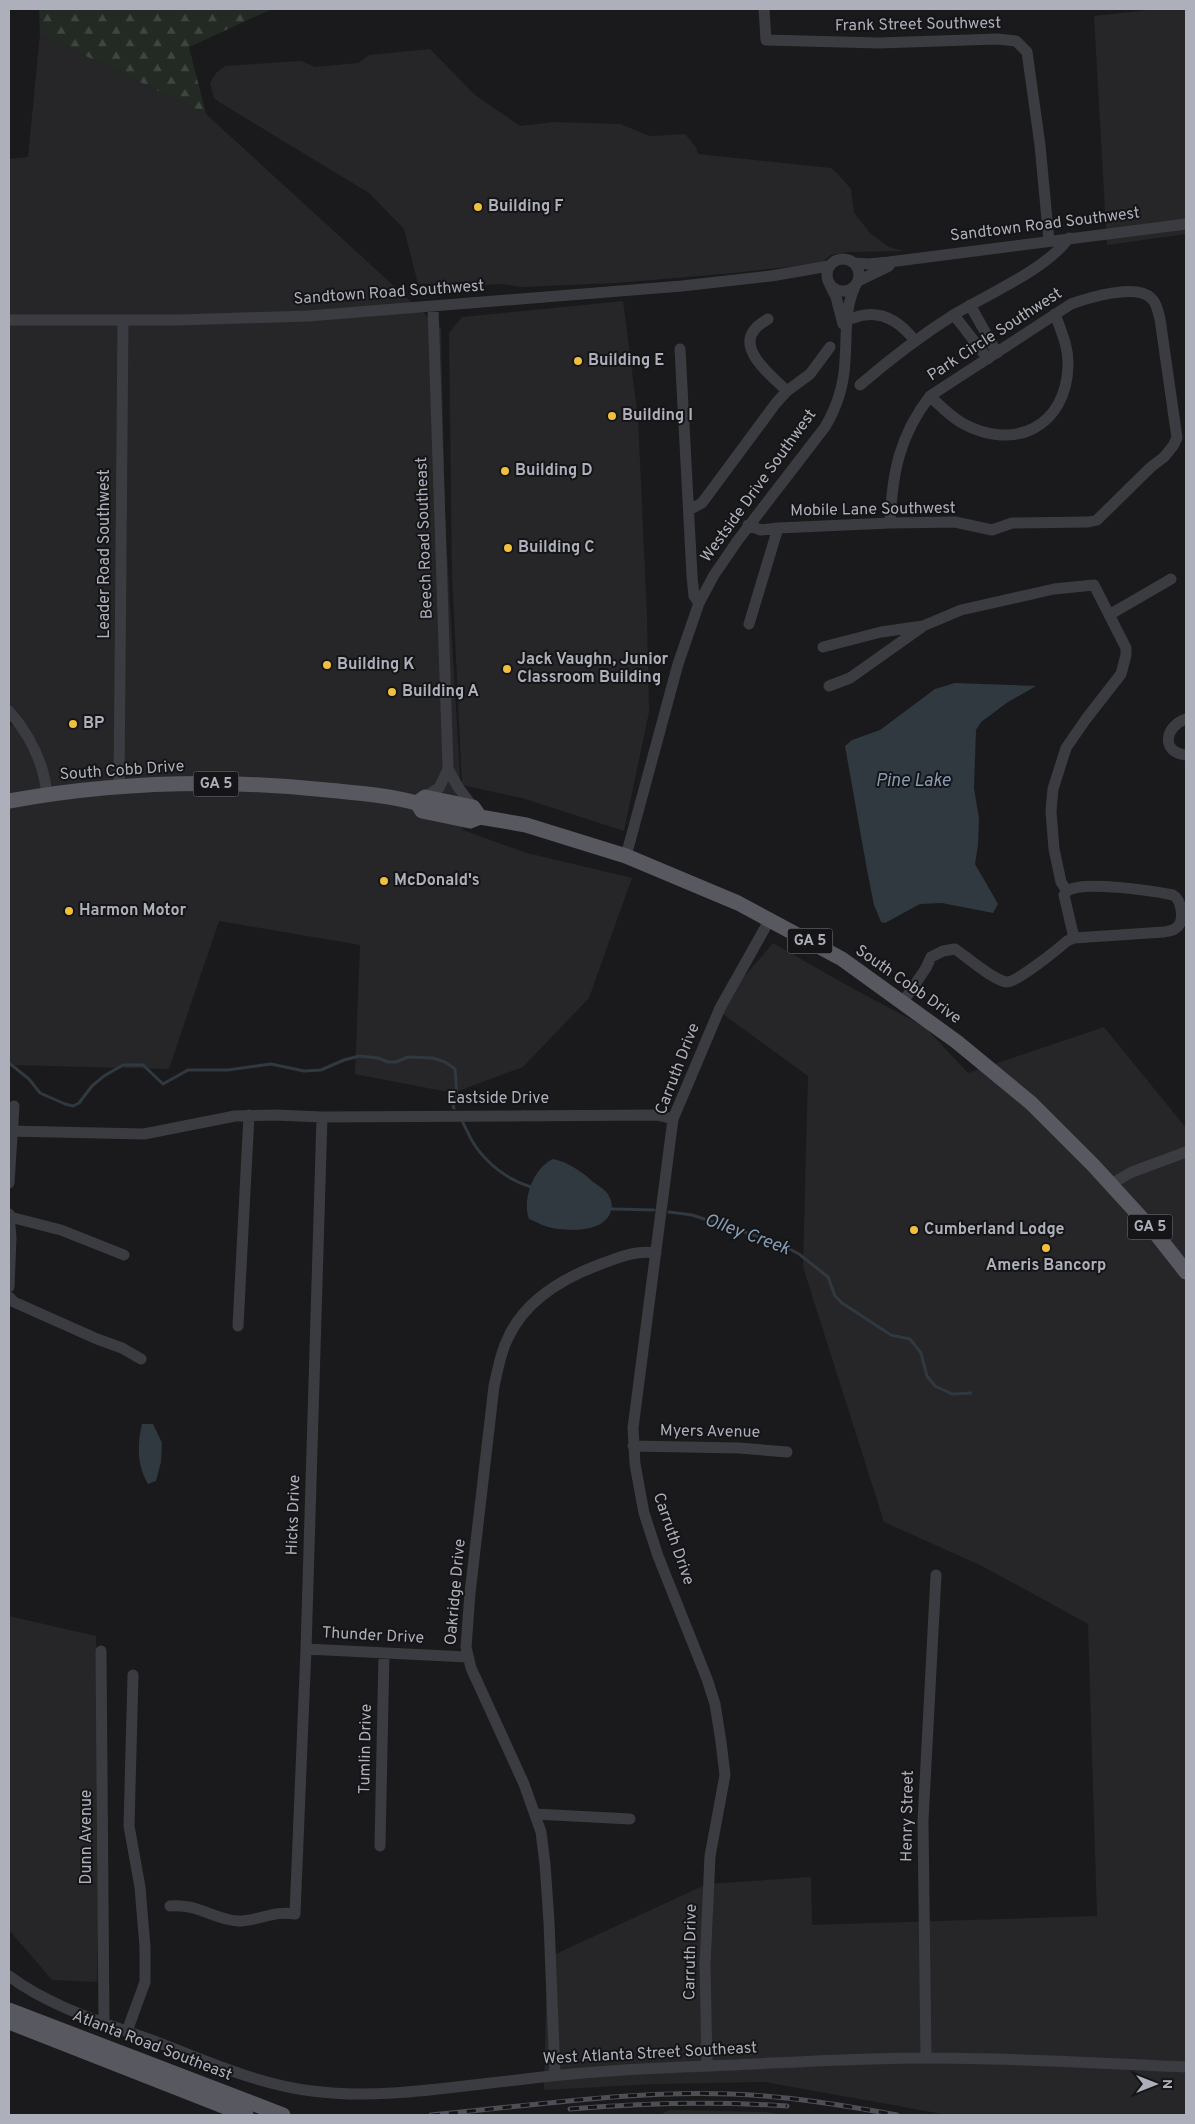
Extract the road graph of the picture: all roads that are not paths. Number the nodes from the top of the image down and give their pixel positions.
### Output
1 (764, 9) edge
2 (1186, 224) edge
3 (1069, 238) junction
4 (1048, 241) junction
5 (907, 260) junction
6 (854, 263) junction
7 (829, 266) junction
8 (771, 276) junction
9 (828, 282) junction
10 (856, 283) junction
11 (1151, 297) joint
12 (970, 305) junction
13 (433, 307) junction
14 (1055, 314) junction
15 (954, 315) junction
16 (853, 318) dead end
17 (768, 319) dead end
18 (9, 320) edge
19 (123, 320) junction
20 (845, 333) junction
21 (915, 342) junction
22 (830, 347) dead end
23 (680, 348) dead end
24 (993, 356) junction
25 (860, 385) dead end
26 (787, 391) junction
27 (930, 396) junction
28 (689, 510) junction
29 (890, 523) junction
30 (748, 525) junction
31 (778, 528) junction
32 (1171, 579) dead end
33 (700, 602) junction
34 (1109, 615) junction
35 (749, 624) dead end
36 (924, 626) junction
37 (823, 647) dead end
38 (829, 686) dead end
39 (9, 711) edge
40 (1186, 719) edge
41 (1186, 755) edge
42 (448, 769) junction
43 (119, 788) junction
44 (47, 795) junction
45 (9, 800) edge
46 (421, 800) junction
47 (477, 812) junction
48 (626, 856) junction
49 (1067, 891) junction
50 (770, 919) junction
51 (1074, 938) junction
52 (904, 1002) junction
53 (14, 1106) dead end
54 (249, 1115) junction
55 (322, 1117) junction
56 (673, 1119) junction
57 (11, 1132) edge
58 (1186, 1152) edge
59 (9, 1183) edge
60 (1111, 1184) junction
61 (9, 1216) edge
62 (656, 1253) junction
63 (124, 1255) dead end
64 (1186, 1272) edge
65 (9, 1288) edge
66 (9, 1297) edge
67 (238, 1326) dead end
68 (141, 1359) dead end
69 (633, 1446) junction
70 (787, 1452) dead end
71 (936, 1575) dead end
72 (306, 1649) junction
73 (101, 1651) dead end
74 (384, 1653) junction
75 (467, 1658) junction
76 (133, 1675) dead end
77 (535, 1814) junction
78 (630, 1819) dead end
79 (380, 1846) dead end
80 (170, 1906) dead end
81 (9, 1976) edge
82 (9, 2010) edge
83 (9, 2022) edge
84 (104, 2022) junction
85 (126, 2031) junction
86 (926, 2058) junction
87 (707, 2066) junction
88 (1186, 2067) edge
89 (555, 2075) junction
90 (246, 2115) edge
91 (282, 2115) edge

1 - 4 street, Frank Street Southwest
2 - 3 street, Sandtown Road Southwest
3 - 4 street, Sandtown Road Southwest
3 - 12 street
4 - 5 street, Sandtown Road Southwest
5 - 6 street, Sandtown Road Southwest
5 - 10 street, Sandtown Road Southwest
6 - 7 street
6 - 10 street
7 - 8 street, Sandtown Road Southwest
7 - 9 street
8 - 9 street, Sandtown Road Southwest
8 - 13 street, Sandtown Road Southwest
9 - 10 street
9 - 20 street, Westside Drive Southwest
10 - 20 street, Westside Drive Southwest
11 - 14 street, Park Circle Southwest
11 - 29 street, Mobile Lane Southwest
12 - 15 street
12 - 24 street
13 - 19 street, Sandtown Road Southwest
13 - 42 street, Beech Road Southeast
14 - 24 street, Park Circle Southwest
14 - 27 street
15 - 21 street
15 - 24 street
16 - 21 street
17 - 26 street
18 - 19 street, Sandtown Road Southwest
19 - 43 street, Leader Road Southwest
20 - 30 street, Westside Drive Southwest
21 - 25 street
22 - 26 street
23 - 28 street
24 - 27 street, Park Circle Southwest
26 - 28 street
27 - 29 street, Park Circle Southwest
28 - 33 street
29 - 31 street, Mobile Lane Southwest
30 - 31 street, Mobile Lane Southwest
30 - 33 street, Westside Drive Southwest
31 - 35 street, Mobile Lane Southwest
32 - 34 street
33 - 48 street, Westside Drive Southwest
34 - 36 street
34 - 49 street
36 - 37 street
36 - 38 street
39 - 44 street
40 - 41 street
42 - 46 street
42 - 47 street, Beech Road Southeast
43 - 44 main road, South Cobb Drive / GA 5
43 - 46 main road, South Cobb Drive / GA 5
44 - 45 main road, South Cobb Drive / GA 5
46 - 47 main road, South Cobb Drive / GA 5
47 - 48 main road, South Cobb Drive / GA 5
48 - 50 main road, South Cobb Drive / GA 5
49 - 51 street
49 - 51 street
50 - 52 main road, South Cobb Drive / GA 5
50 - 56 street, Carruth Drive
51 - 52 street
52 - 60 main road, South Cobb Drive / GA 5
53 - 57 street
54 - 55 street, Eastside Drive
54 - 57 street, Eastside Drive
54 - 67 street
55 - 56 street, Eastside Drive
55 - 72 street, Hicks Drive
56 - 62 street, Carruth Drive
57 - 59 street
58 - 60 street
60 - 64 main road, South Cobb Drive / GA 5
61 - 63 street
61 - 65 street
62 - 69 street, Carruth Drive
62 - 75 street, Oakridge Drive
66 - 68 street
69 - 70 street, Myers Avenue
69 - 87 street, Carruth Drive
71 - 86 street, Henry Street
72 - 74 street, Thunder Drive
72 - 80 street, Hicks Drive
73 - 84 street, Dunn Avenue
74 - 75 street, Thunder Drive
74 - 79 street, Tumlin Drive
75 - 77 street, Oakridge Drive
76 - 85 street
77 - 78 street
77 - 89 street, Oakridge Drive
81 - 84 street, West Atlanta Street Southeast
82 - 91 main road, Atlanta Road Southeast
83 - 90 main road, Atlanta Road Southeast
84 - 85 street, West Atlanta Street Southeast
85 - 89 street, West Atlanta Street Southeast
86 - 87 street, West Atlanta Street Southeast
86 - 88 street, West Atlanta Street Southeast
87 - 89 street, West Atlanta Street Southeast

